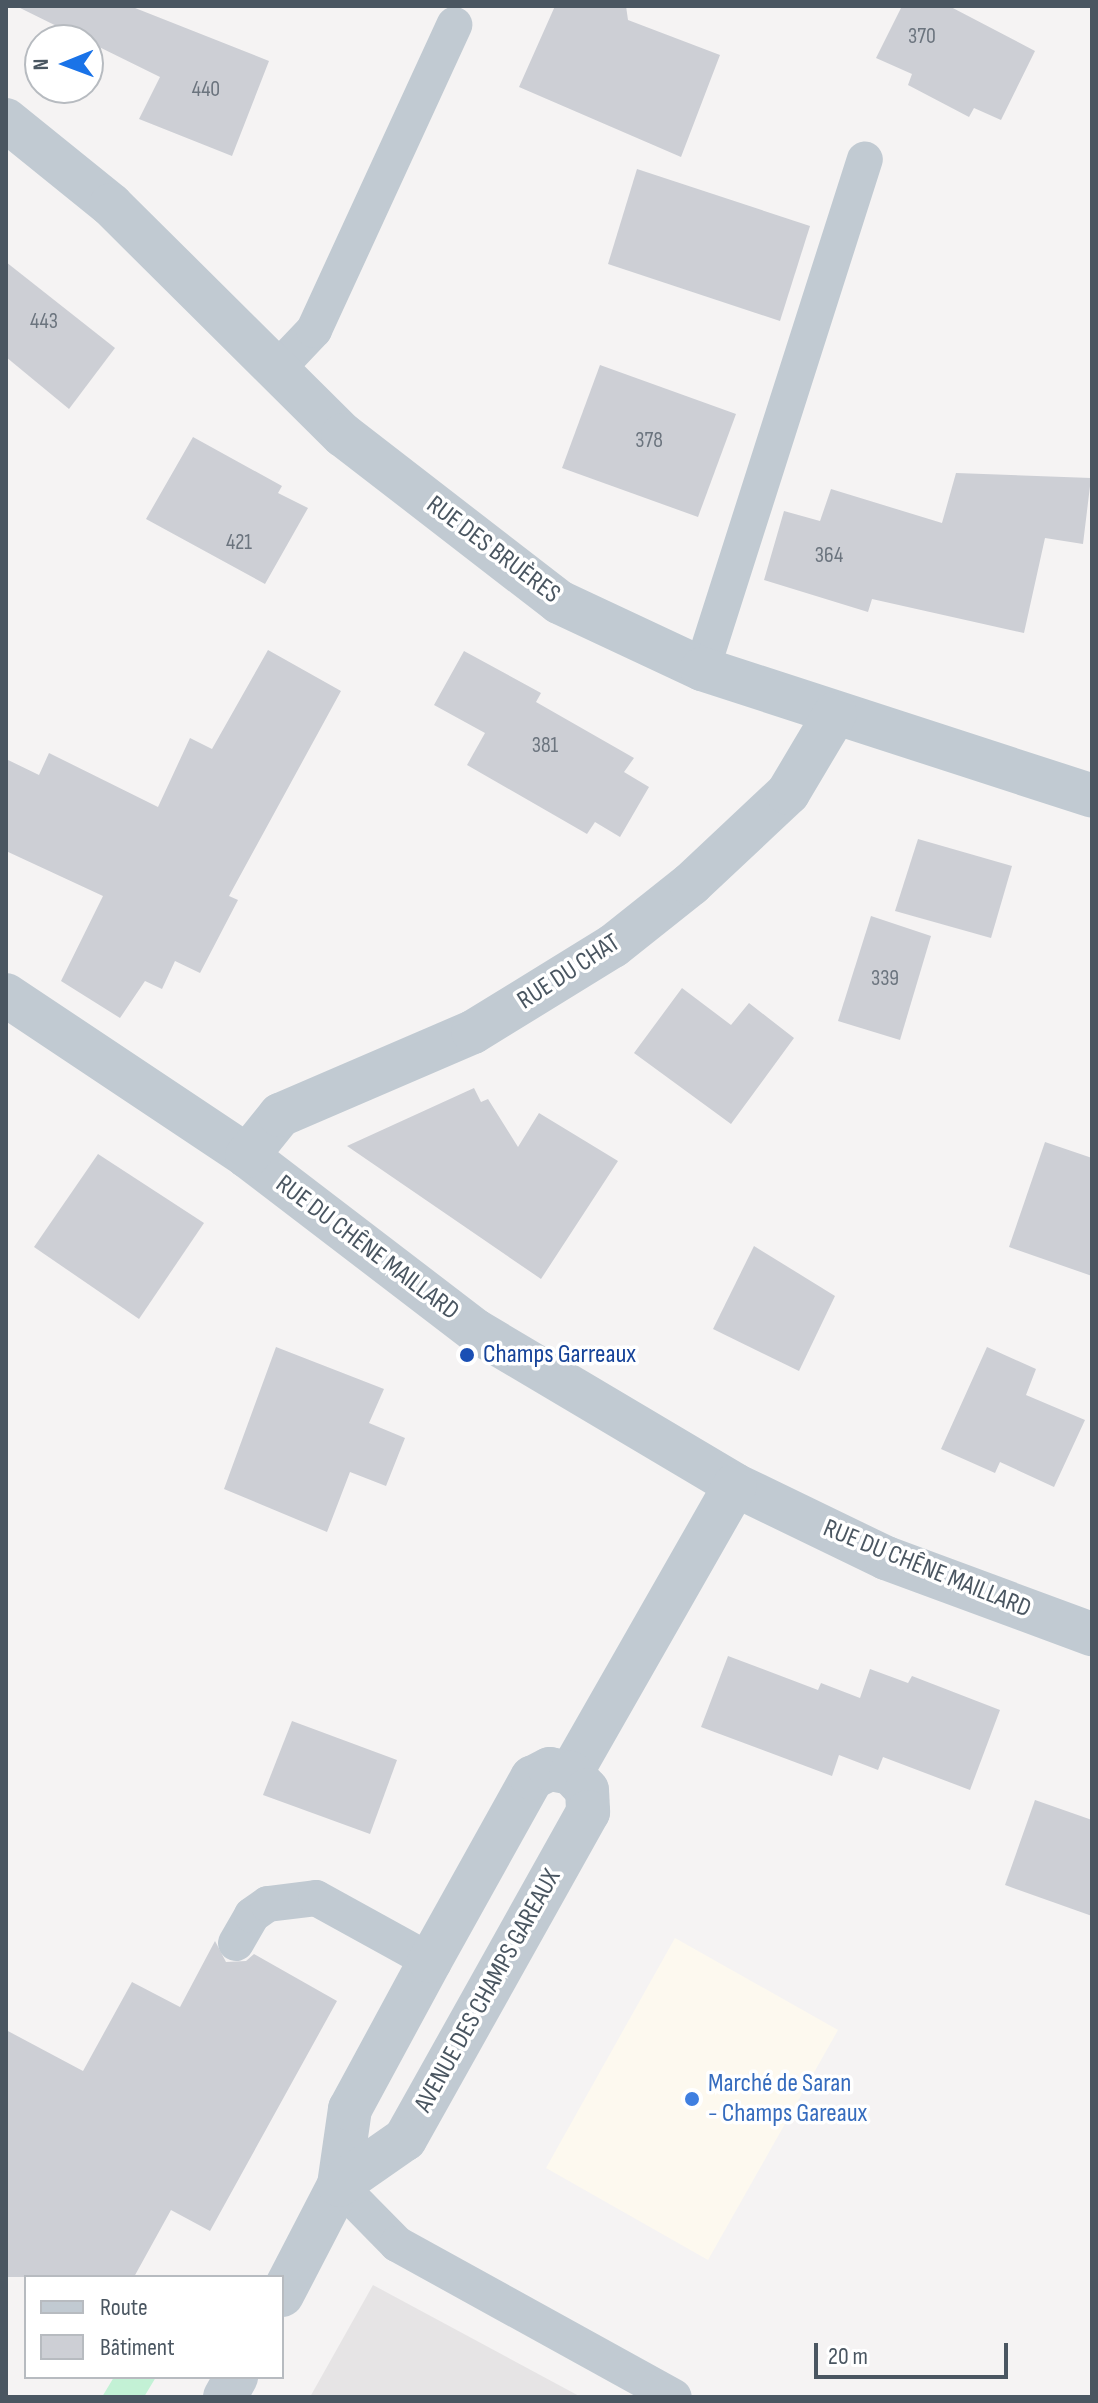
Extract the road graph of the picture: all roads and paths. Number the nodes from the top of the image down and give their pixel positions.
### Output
1 (454, 25) dead end
2 (6, 120) edge
3 (865, 159) dead end
4 (277, 369) junction
5 (702, 669) junction
6 (835, 714) junction
7 (1092, 796) edge
8 (6, 995) edge
9 (247, 1156) junction
10 (735, 1485) junction
11 (1092, 1634) edge
12 (571, 1773) junction
13 (236, 1943) dead end
14 (430, 1961) junction
15 (339, 2185) junction
16 (284, 2291) edge
17 (235, 2379) edge
18 (225, 2397) edge
19 (674, 2397) edge

1 - 4 lane
2 - 4 street, RUE DES BRUÈRES
3 - 5 lane
4 - 5 street, RUE DES BRUÈRES
5 - 6 street, RUE DES BRUÈRES
6 - 7 street, RUE DES BRUÈRES
6 - 9 street, RUE DU CHAT
8 - 9 street, RUE DU CHÊNE MAILLARD
9 - 10 street, RUE DU CHÊNE MAILLARD
10 - 11 street, RUE DU CHÊNE MAILLARD
10 - 12 street
12 - 14 street, AVENUE DES CHAMPS GAREAUX
12 - 15 street, AVENUE DES CHAMPS GAREAUX
13 - 14 lane
14 - 15 street, AVENUE DES CHAMPS GAREAUX
15 - 16 street, AVENUE DES CHAMPS GAREAUX
15 - 19 lane
17 - 18 street

